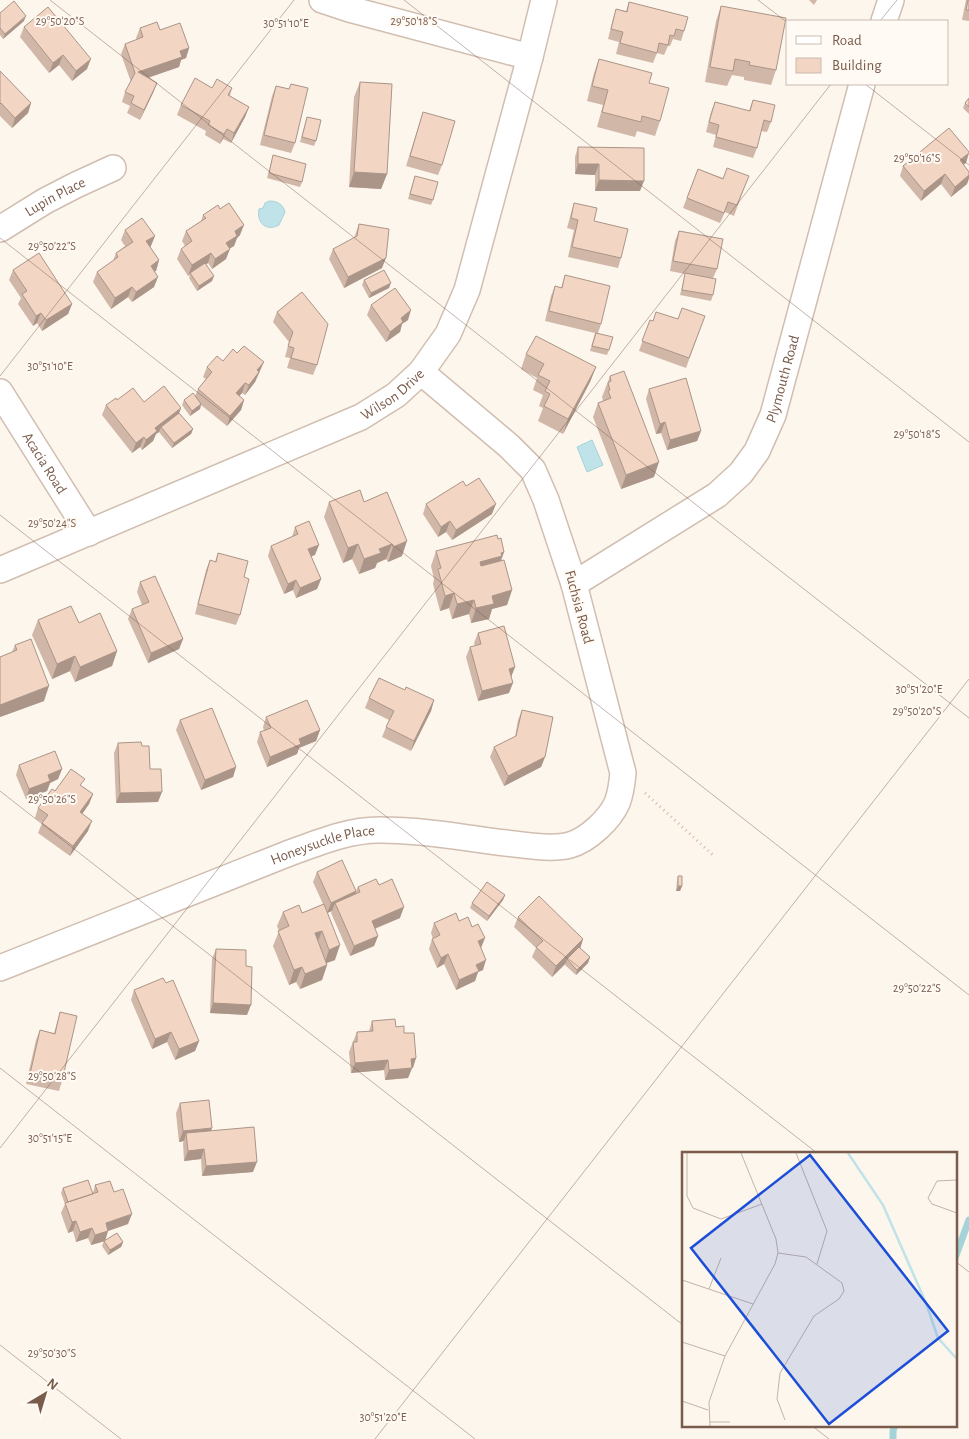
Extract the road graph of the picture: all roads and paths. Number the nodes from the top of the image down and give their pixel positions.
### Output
1 (322, 0) edge
2 (544, 0) edge
3 (891, 0) edge
4 (884, 20) edge
5 (530, 57) junction
6 (862, 85) edge
7 (113, 168) dead end
8 (0, 229) edge
9 (421, 372) junction
10 (0, 392) edge
11 (89, 533) junction
12 (0, 570) edge
13 (574, 584) junction
14 (623, 773) junction
15 (713, 855) dead end
16 (0, 968) edge

1 - 5 street
2 - 5 street, Wilson Drive
3 - 4 street
5 - 9 street, Wilson Drive
6 - 13 street, Plymouth Road
7 - 8 street, Lupin Place
9 - 11 street, Wilson Drive
9 - 13 street, Fuchsia Road
10 - 11 street, Acacia Road
11 - 12 street, Wilson Drive
13 - 14 street, Fuchsia Road
14 - 15 path
14 - 16 street, Honeysuckle Place

